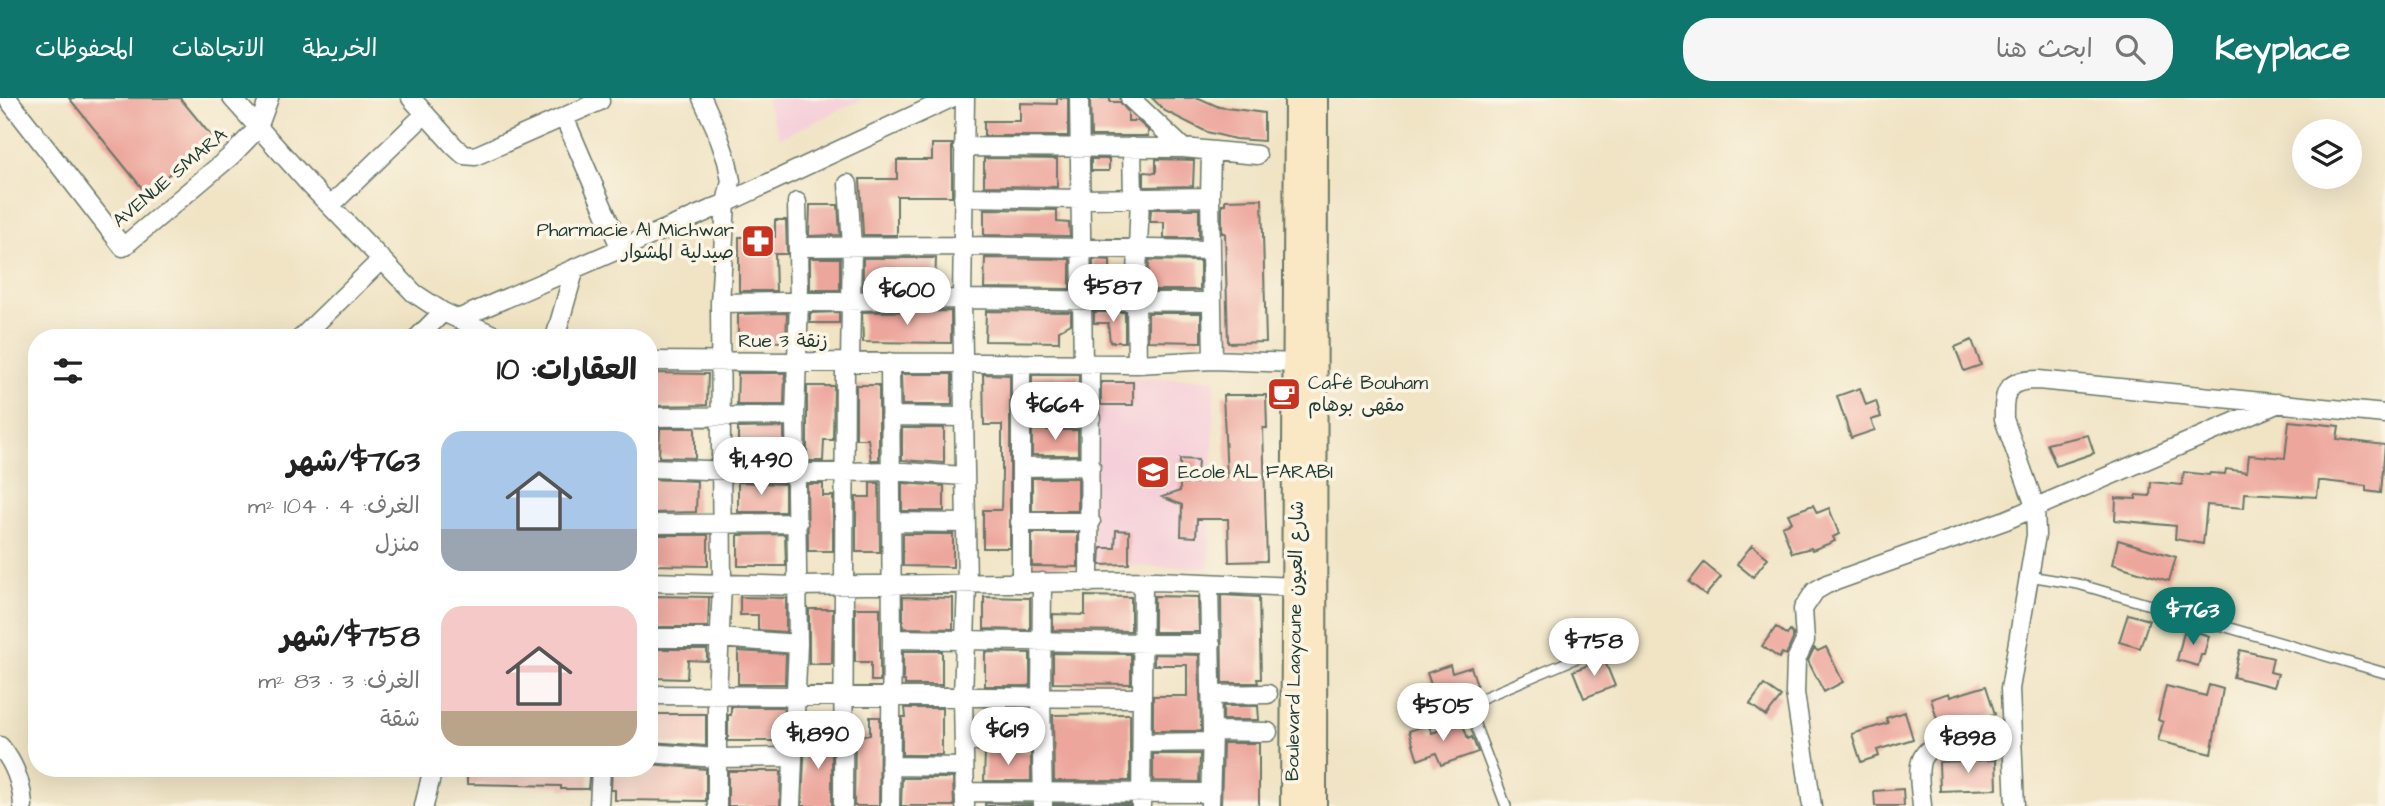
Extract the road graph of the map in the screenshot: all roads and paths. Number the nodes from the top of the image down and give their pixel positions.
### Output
1 (7, 98) edge
2 (232, 98) edge
3 (269, 98) edge
4 (411, 98) edge
5 (702, 98) edge
6 (951, 98) edge
7 (965, 98) edge
8 (1079, 98) edge
9 (1130, 98) edge
10 (1297, 98) edge
11 (1315, 98) edge
12 (599, 99) edge
13 (425, 114) junction
14 (564, 117) junction
15 (258, 128) junction
16 (1079, 146) junction
17 (963, 147) junction
18 (1132, 147) junction
19 (1183, 148) junction
20 (1211, 152) junction
21 (1257, 155) dead end
22 (848, 184) dead end
23 (964, 197) junction
24 (1137, 197) junction
25 (1210, 197) junction
26 (1081, 199) junction
27 (797, 202) dead end
28 (726, 203) junction
29 (330, 206) junction
30 (963, 246) junction
31 (620, 247) junction
32 (799, 247) junction
33 (852, 247) junction
34 (1081, 248) junction
35 (1211, 250) junction
36 (1139, 251) junction
37 (382, 259) junction
38 (575, 268) junction
39 (962, 299) junction
40 (1136, 300) junction
41 (799, 301) junction
42 (850, 301) junction
43 (1082, 301) junction
44 (1212, 302) junction
45 (720, 303) junction
46 (451, 316) junction
47 (309, 329) edge
48 (431, 329) edge
49 (480, 329) edge
50 (558, 329) edge
51 (1213, 360) junction
52 (658, 361) edge
53 (720, 362) junction
54 (797, 362) junction
55 (847, 362) junction
56 (890, 362) junction
57 (962, 362) junction
58 (1021, 363) junction
59 (1295, 363) junction
60 (1087, 364) junction
61 (1137, 364) junction
62 (2282, 402) junction
63 (2385, 414) edge
64 (795, 416) junction
65 (890, 416) junction
66 (964, 416) junction
67 (658, 417) edge
68 (720, 417) junction
69 (1091, 418) junction
70 (1021, 419) junction
71 (1021, 467) junction
72 (1091, 467) junction
73 (658, 468) edge
74 (721, 471) junction
75 (891, 471) junction
76 (845, 472) junction
77 (797, 473) junction
78 (964, 476) junction
79 (2035, 506) junction
80 (722, 522) junction
81 (891, 522) junction
82 (1020, 522) junction
83 (1091, 522) junction
84 (798, 523) junction
85 (965, 523) junction
86 (658, 524) edge
87 (2028, 576) junction
88 (658, 582) edge
89 (1021, 582) junction
90 (1042, 582) junction
91 (1089, 583) junction
92 (1143, 583) junction
93 (967, 584) junction
94 (1209, 584) junction
95 (722, 585) junction
96 (796, 586) junction
97 (842, 586) junction
98 (891, 586) junction
99 (1295, 587) junction
100 (1631, 635) dead end
101 (658, 638) edge
102 (719, 638) junction
103 (892, 639) junction
104 (966, 640) junction
105 (1041, 640) junction
106 (1142, 643) junction
107 (797, 644) junction
108 (1211, 644) junction
109 (2385, 673) edge
110 (1268, 694) dead end
111 (658, 695) edge
112 (717, 695) junction
113 (1212, 695) junction
114 (963, 696) junction
115 (843, 697) junction
116 (891, 697) junction
117 (796, 698) junction
118 (1041, 698) junction
119 (1142, 698) junction
120 (1268, 732) dead end
121 (1211, 736) junction
122 (964, 741) junction
123 (1041, 741) junction
124 (2013, 741) junction
125 (1142, 743) junction
126 (0, 746) edge
127 (658, 753) edge
128 (792, 757) junction
129 (716, 758) junction
130 (890, 766) junction
131 (964, 767) junction
132 (431, 777) edge
133 (601, 777) edge
134 (965, 799) edge
135 (1141, 799) edge
136 (1043, 800) edge
137 (1210, 800) edge
138 (23, 806) edge
139 (424, 806) edge
140 (599, 806) edge
141 (717, 806) edge
142 (791, 806) edge
143 (843, 806) edge
144 (890, 806) edge
145 (1293, 806) edge
146 (1314, 806) edge
147 (1506, 806) edge
148 (1812, 806) edge
149 (1922, 806) edge
150 (2015, 806) edge

1 - 15 street, AVENUE SMARA
2 - 15 street
3 - 15 street
4 - 13 street
5 - 28 street
6 - 28 street
7 - 17 street
8 - 16 street
9 - 19 street
10 - 59 street, Boulevard Laayoune شارع العيون
11 - 146 street, Boulevard Laayoune شارع العيون
12 - 14 street
13 - 14 street
13 - 29 street
14 - 31 street
15 - 29 street
16 - 17 street
16 - 18 street
16 - 26 street
17 - 23 street
18 - 19 street
18 - 24 street
19 - 20 street
20 - 21 street
20 - 25 street
22 - 33 street
23 - 26 street
23 - 30 street
24 - 25 street
24 - 26 street
24 - 36 street
25 - 35 street
26 - 34 street
27 - 32 street
28 - 31 street
28 - 45 street
29 - 37 street
30 - 33 street
30 - 34 street
30 - 39 street
31 - 38 street
32 - 33 street
32 - 41 street
33 - 42 street
34 - 36 street
34 - 43 street
35 - 36 street
35 - 44 street
36 - 40 street
37 - 46 street
37 - 47 street
38 - 46 street
38 - 50 street
39 - 42 street
39 - 43 street
39 - 57 street
40 - 43 street
40 - 44 street
40 - 61 street
41 - 42 street
41 - 45 street
41 - 54 street
42 - 55 street
43 - 60 street
44 - 51 street
45 - 53 street
46 - 48 street
46 - 49 street
51 - 59 street, Rue 3 زنقة
51 - 61 street, Rue 3 زنقة
52 - 53 street, Rue 3 زنقة
53 - 54 street, Rue 3 زنقة
53 - 68 street
54 - 55 street, Rue 3 زنقة
54 - 64 street
55 - 56 street, Rue 3 زنقة
55 - 76 street
56 - 57 street, Rue 3 زنقة
56 - 65 street
57 - 58 street, Rue 3 زنقة
57 - 66 street
58 - 60 street, Rue 3 زنقة
58 - 70 street
59 - 99 street, Boulevard Laayoune شارع العيون
60 - 61 street, Rue 3 زنقة
60 - 69 street
62 - 63 street
62 - 79 street
62 - 79 street
64 - 68 street
64 - 77 street
65 - 66 street
65 - 75 street
66 - 78 street
67 - 68 street
68 - 74 street
69 - 70 street
69 - 72 street
70 - 71 street
71 - 72 street
71 - 82 street
72 - 83 street
73 - 74 street
74 - 77 street
74 - 80 street
75 - 76 street
75 - 78 street
75 - 81 street
76 - 77 street
76 - 97 street
77 - 84 street
78 - 85 street
79 - 87 street
79 - 148 street
80 - 84 street
80 - 86 street
80 - 95 street
81 - 85 street
81 - 98 street
82 - 83 street
82 - 89 street
83 - 91 street
84 - 96 street
85 - 93 street
87 - 109 lane
87 - 124 street
88 - 95 street
89 - 90 street
89 - 93 street
90 - 91 street
90 - 105 street
91 - 92 street
92 - 94 street
92 - 106 street
93 - 98 street
93 - 104 street
94 - 99 street
94 - 108 street
95 - 96 street
95 - 102 street
96 - 97 street
96 - 107 street
97 - 98 street
97 - 115 street
98 - 103 street
99 - 145 street, Boulevard Laayoune شارع العيون
100 - 147 lane
101 - 102 street
102 - 107 street
102 - 112 street
103 - 104 street
103 - 116 street
104 - 105 street
104 - 114 street
105 - 106 street
105 - 118 street
106 - 108 street
106 - 119 street
107 - 117 street
108 - 113 street
110 - 113 street
111 - 112 street
112 - 117 street
112 - 129 street
113 - 121 street
114 - 116 street
114 - 118 street
114 - 122 street
115 - 116 street
115 - 117 street
115 - 143 street
116 - 130 street
117 - 128 street
118 - 119 street
118 - 123 street
119 - 125 street
120 - 121 street
121 - 125 street
121 - 137 street
122 - 123 street
122 - 131 street
123 - 136 street
124 - 149 street
124 - 150 street
125 - 135 street
126 - 138 street
127 - 129 street
128 - 129 street
128 - 142 street
129 - 141 street
130 - 131 street
130 - 144 street
131 - 134 street
132 - 139 street
133 - 140 street
134 - 136 street
135 - 136 street
135 - 137 street

